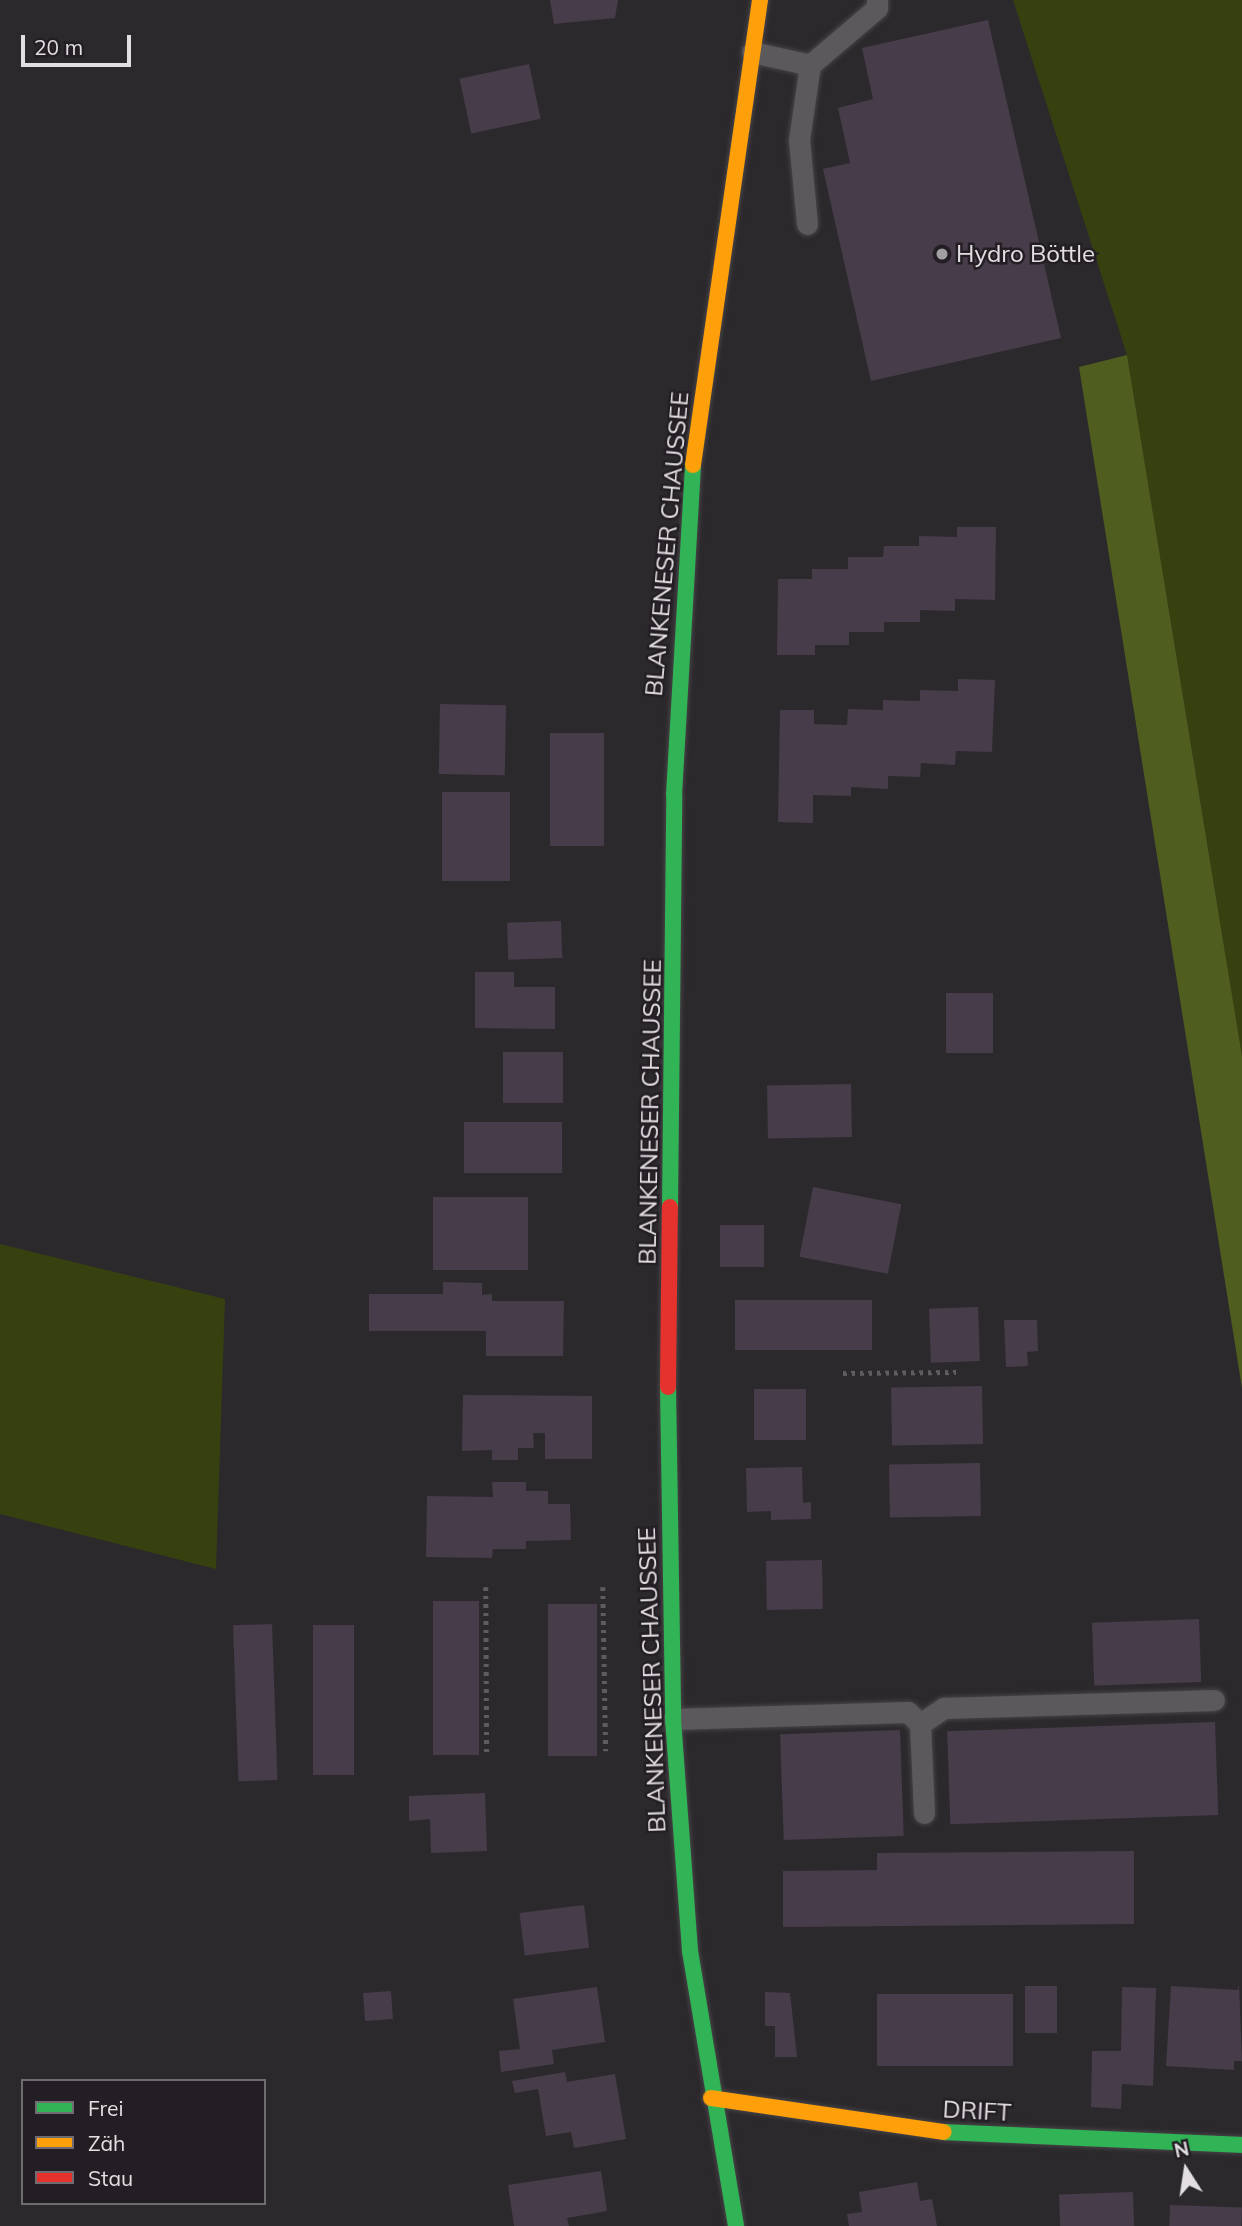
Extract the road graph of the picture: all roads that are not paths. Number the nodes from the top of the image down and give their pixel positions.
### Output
1 (760, 0) edge
2 (877, 0) edge
3 (752, 52) junction
4 (810, 65) junction
5 (807, 224) dead end
6 (1214, 1700) dead end
7 (673, 1720) junction
8 (920, 1724) junction
9 (924, 1813) dead end
10 (711, 2098) junction
11 (1242, 2145) edge
12 (736, 2226) edge

1 - 3 main road, BLANKENESER CHAUSSEE
2 - 4 lane
3 - 4 lane
3 - 7 main road, BLANKENESER CHAUSSEE
4 - 5 lane
6 - 8 lane
7 - 8 lane
7 - 10 main road, BLANKENESER CHAUSSEE
8 - 9 lane
10 - 11 main road, DRIFT
10 - 12 main road, BLANKENESER CHAUSSEE

